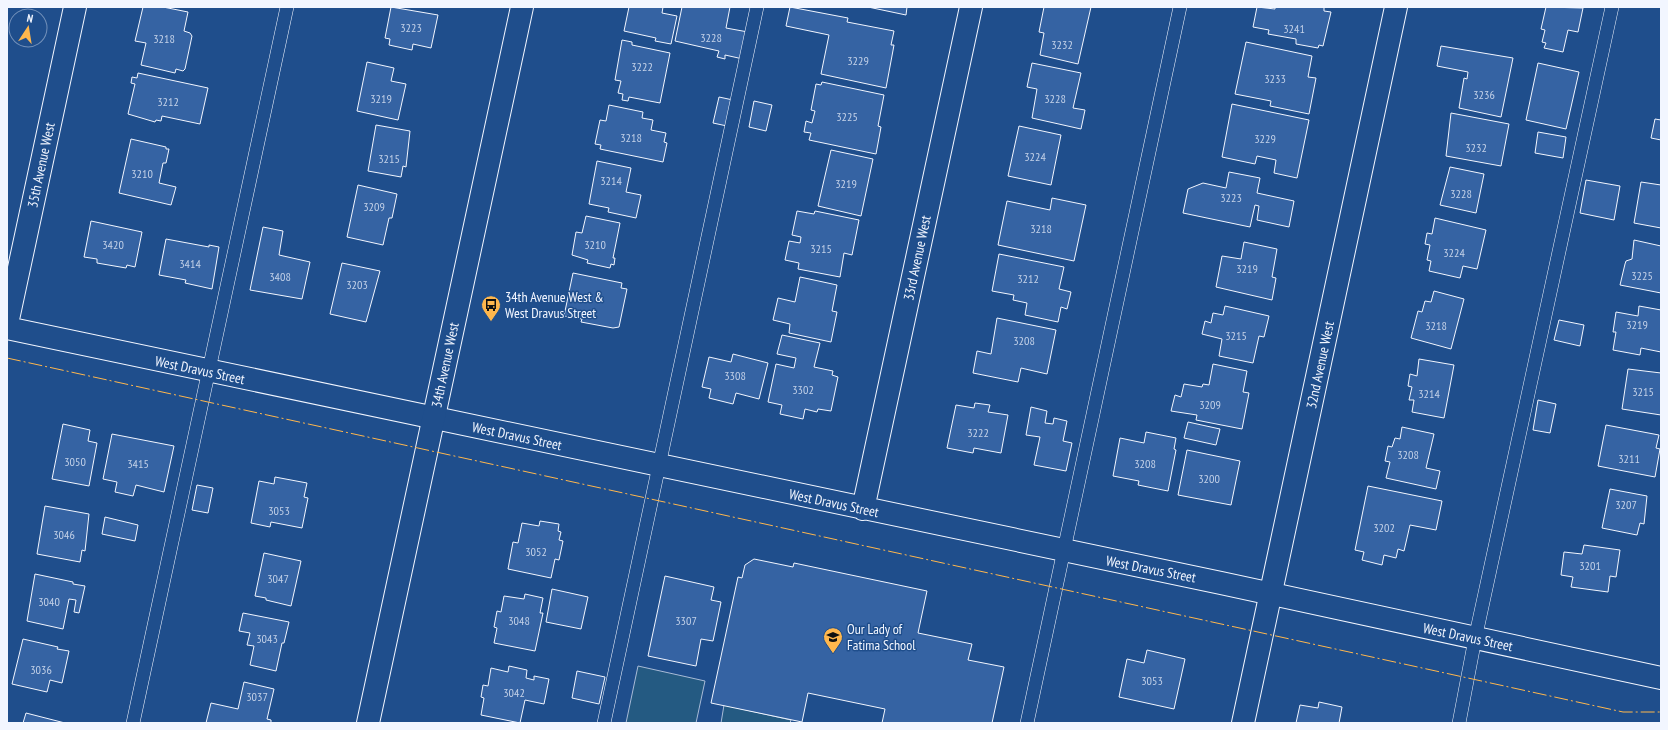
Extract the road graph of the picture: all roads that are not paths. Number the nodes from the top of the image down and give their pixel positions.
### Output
1 (75, 7) edge
2 (287, 7) edge
3 (522, 7) edge
4 (756, 7) edge
5 (972, 7) edge
6 (1180, 7) edge
7 (1396, 7) edge
8 (1612, 7) edge
9 (7, 324) edge
10 (7, 328) edge
11 (208, 371) junction
12 (434, 419) junction
13 (660, 466) junction
14 (863, 509) junction
15 (1064, 551) junction
16 (1271, 594) junction
17 (1475, 639) junction
18 (1661, 678) edge
19 (134, 723) edge
20 (368, 723) edge
21 (604, 723) edge
22 (1027, 723) edge
23 (1243, 723) edge
24 (1459, 723) edge

1 - 9 street, 35th Avenue West
2 - 11 lane
3 - 12 street, 34th Avenue West
4 - 13 lane
5 - 14 street, 33rd Avenue West
6 - 15 lane
7 - 16 street, 32nd Avenue West
8 - 17 lane
10 - 11 street, West Dravus Street
11 - 12 street, West Dravus Street
11 - 19 lane
12 - 13 street, West Dravus Street
12 - 20 street, 34th Avenue West
13 - 14 street, West Dravus Street
13 - 21 lane
14 - 15 street, West Dravus Street
15 - 16 street, West Dravus Street
15 - 22 lane
16 - 17 street, West Dravus Street
16 - 23 street, 32nd Avenue West
17 - 18 street, West Dravus Street
17 - 24 lane

